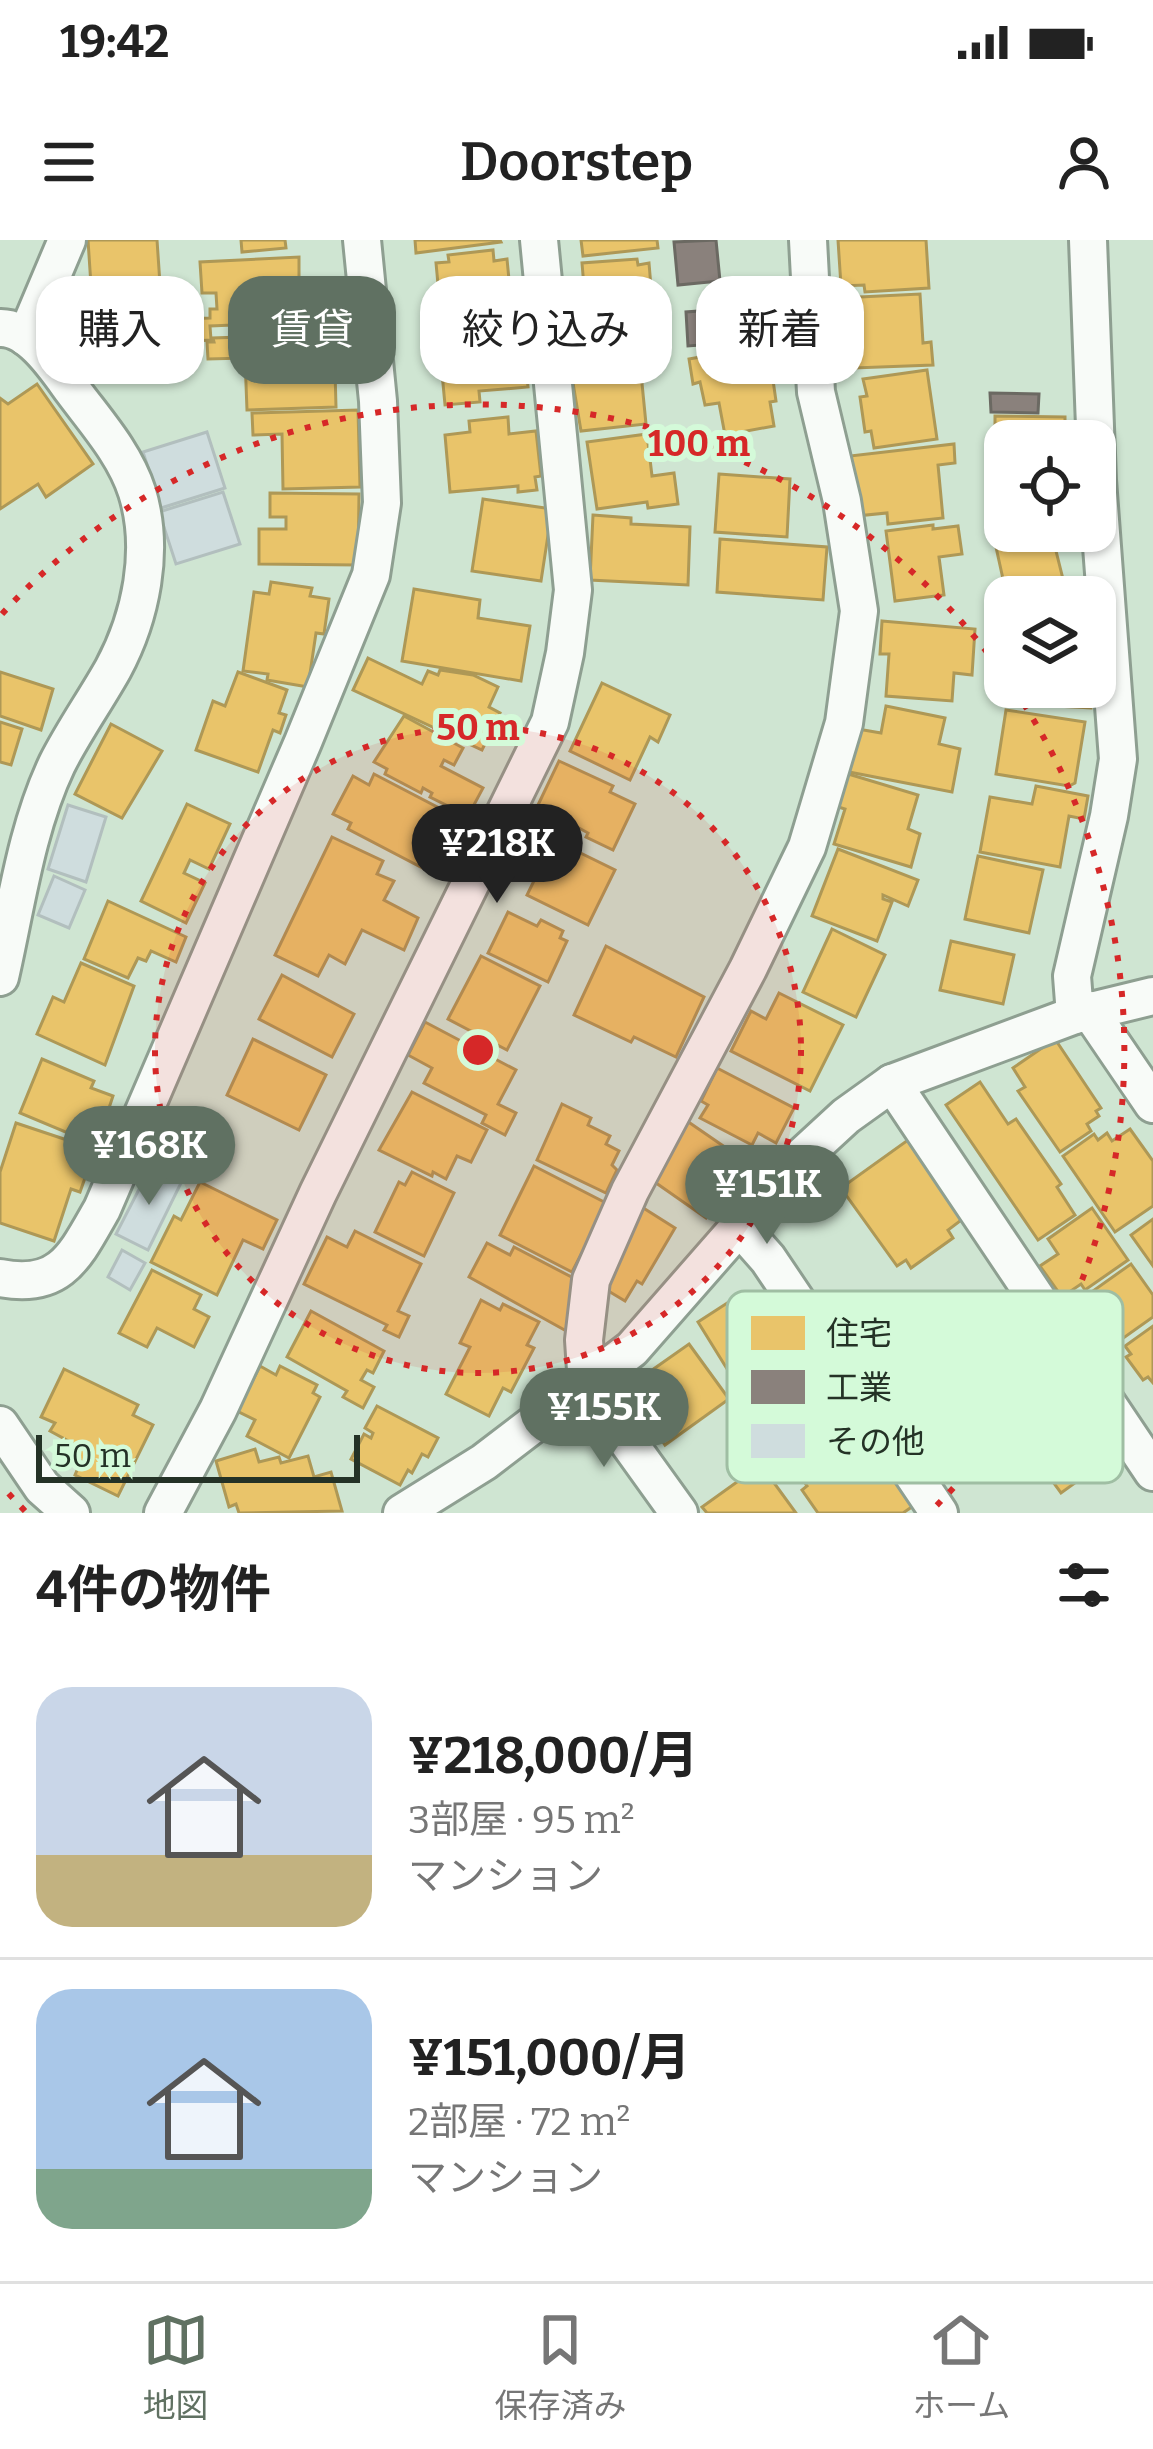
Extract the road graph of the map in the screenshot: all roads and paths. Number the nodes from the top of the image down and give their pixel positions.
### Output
1 (67, 240) edge
2 (362, 240) edge
3 (539, 240) edge
4 (808, 240) edge
5 (1088, 240) edge
6 (13, 332) edge
7 (1101, 576) edge
8 (1112, 708) edge
9 (0, 977) edge
10 (1153, 996) edge
11 (1082, 1013) junction
12 (892, 1083) junction
13 (1153, 1104) edge
14 (738, 1225) junction
15 (0, 1278) edge
16 (790, 1291) edge
17 (1032, 1291) edge
18 (586, 1385) junction
19 (0, 1425) edge
20 (1123, 1427) edge
21 (1153, 1472) edge
22 (919, 1483) edge
23 (71, 1513) edge
24 (163, 1513) edge
25 (402, 1513) edge
26 (679, 1513) edge
27 (939, 1513) edge

1 - 6 street
2 - 15 street
3 - 24 street
4 - 18 street
5 - 7 street
6 - 9 street
8 - 11 street
10 - 11 street
11 - 12 street
11 - 13 street
12 - 14 street
12 - 17 street
14 - 16 street
14 - 18 street
18 - 25 street
18 - 26 street
19 - 23 street
20 - 21 street
22 - 27 street

